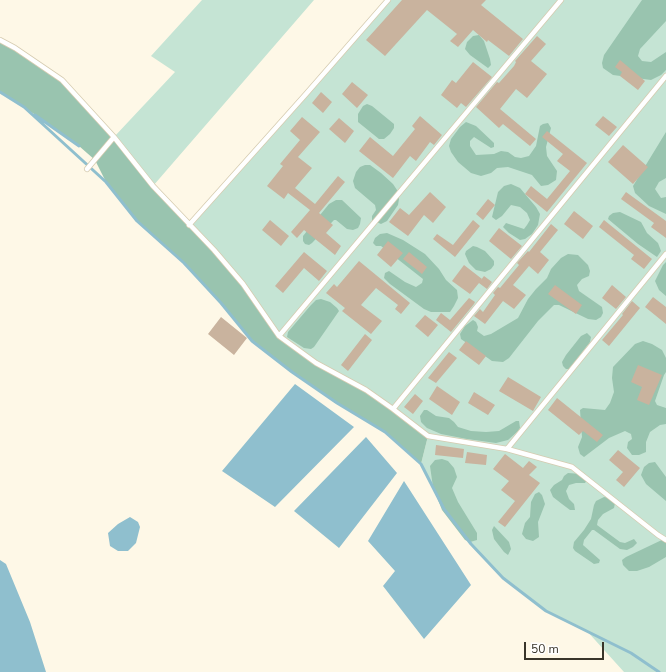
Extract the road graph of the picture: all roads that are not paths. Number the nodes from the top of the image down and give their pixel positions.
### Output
1 (388, 0) edge
2 (561, 0) edge
3 (0, 40) edge
4 (666, 76) edge
5 (114, 137) junction
6 (88, 169) dead end
7 (189, 226) junction
8 (666, 254) edge
9 (280, 336) junction
10 (392, 409) junction
11 (507, 449) junction
12 (666, 540) edge

1 - 7 lane
2 - 9 lane
3 - 5 lane
4 - 10 lane
5 - 6 lane
5 - 7 lane
7 - 9 lane
8 - 11 lane
9 - 10 lane
10 - 11 lane
11 - 12 lane

